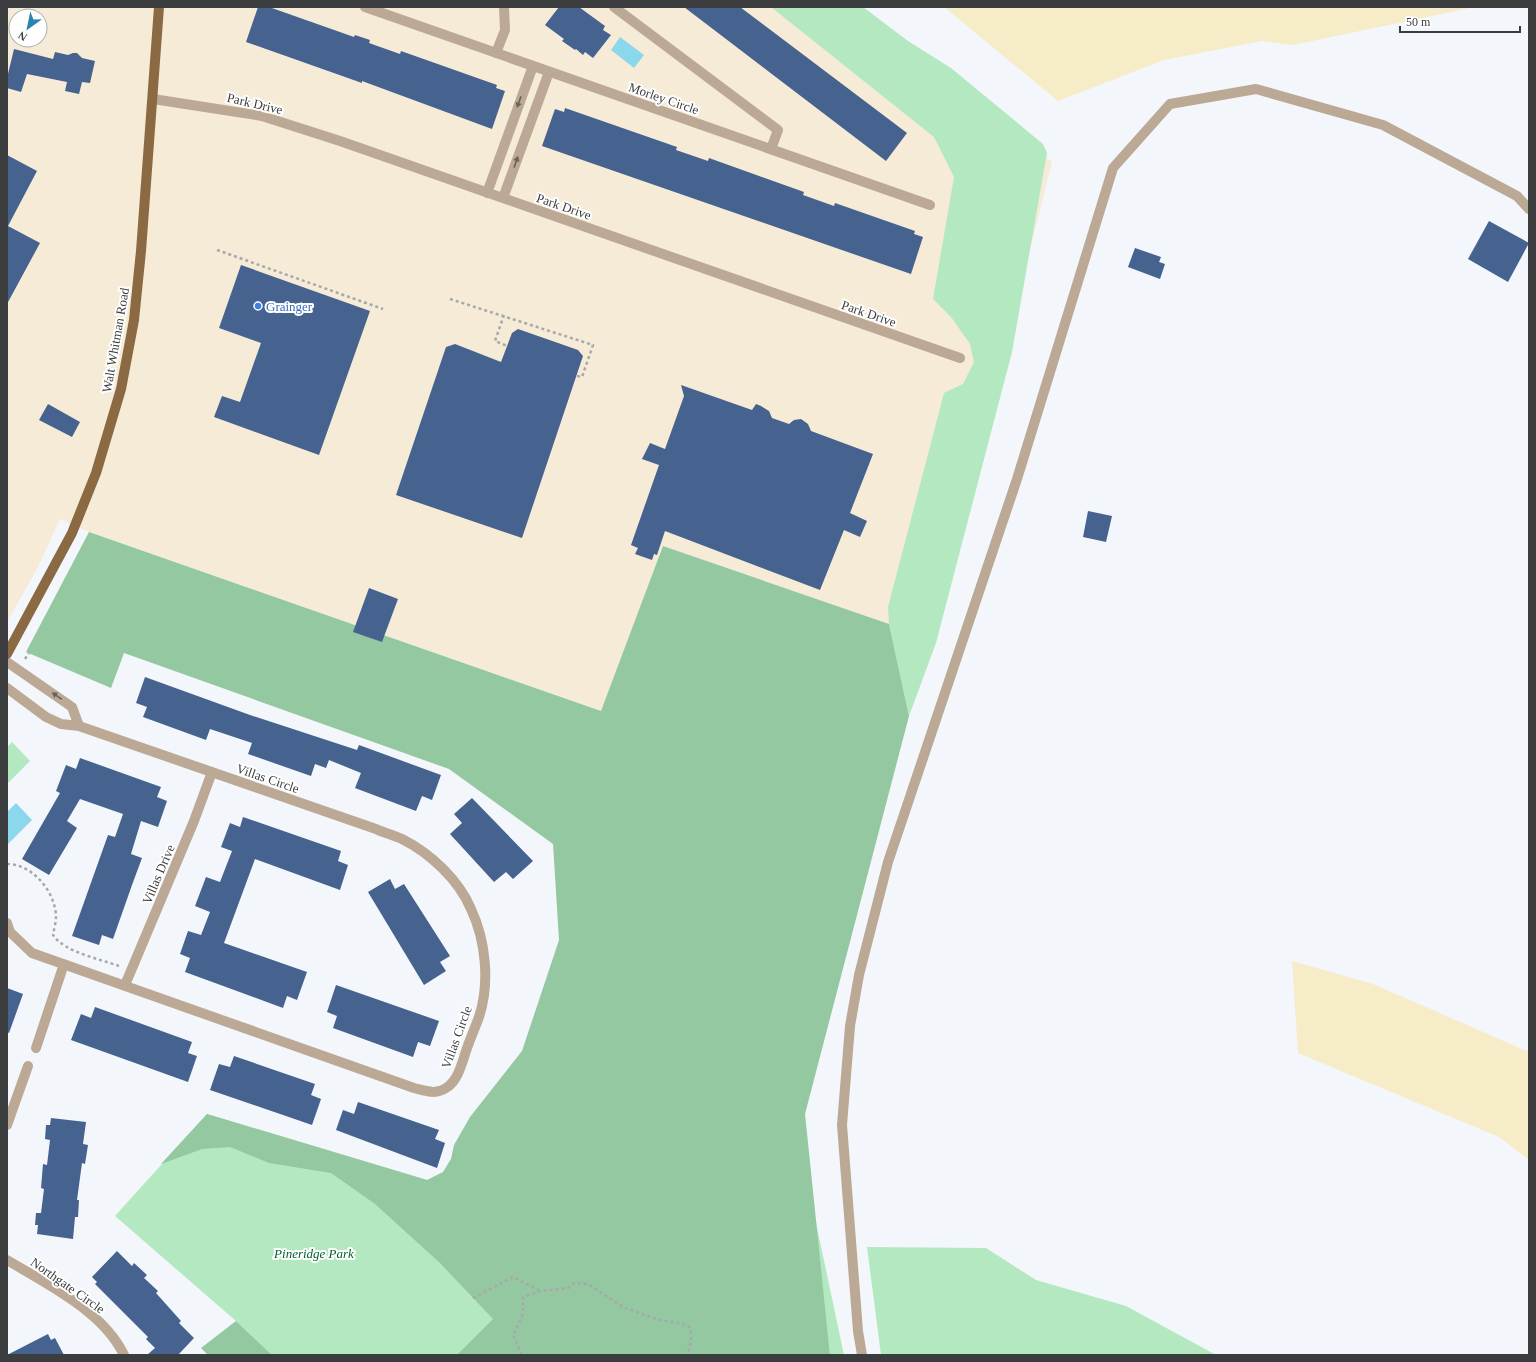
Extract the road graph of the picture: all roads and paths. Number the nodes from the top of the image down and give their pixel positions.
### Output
1 (159, 7) edge
2 (364, 7) edge
3 (504, 7) edge
4 (614, 7) edge
5 (496, 53) junction
6 (533, 66) junction
7 (549, 72) junction
8 (153, 100) junction
9 (771, 149) junction
10 (487, 193) junction
11 (503, 198) junction
12 (930, 204) dead end
13 (1529, 209) edge
14 (217, 250) dead end
15 (450, 299) dead end
16 (383, 309) dead end
17 (504, 315) junction
18 (507, 346) dead end
19 (960, 358) dead end
20 (577, 376) dead end
21 (7, 654) edge
22 (7, 662) edge
23 (7, 688) edge
24 (79, 726) junction
25 (212, 772) junction
26 (7, 864) edge
27 (7, 923) edge
28 (64, 964) junction
29 (120, 966) dead end
30 (125, 985) junction
31 (36, 1048) dead end
32 (28, 1066) dead end
33 (7, 1125) edge
34 (7, 1260) edge
35 (540, 1291) junction
36 (473, 1298) dead end
37 (124, 1355) edge
38 (522, 1355) edge
39 (687, 1355) edge
40 (862, 1355) edge

1 - 8 main road, Walt Whitman Road
2 - 5 street, Morley Circle
3 - 5 street
4 - 9 street
5 - 6 street, Morley Circle
6 - 7 street, Morley Circle
6 -> 10 street
7 - 9 street, Morley Circle
11 -> 7 street
8 - 10 street, Park Drive
8 - 21 main road, Walt Whitman Road
9 - 12 street, Morley Circle
10 - 11 street, Park Drive
11 - 19 street, Park Drive
13 - 40 street
14 - 16 path
15 - 17 path
17 - 18 path
17 - 20 path
24 -> 22 street
23 - 24 street, Villas Circle
24 - 25 street, Villas Circle
25 - 30 street, Villas Drive
25 - 30 street, Villas Circle
26 - 29 path
27 - 28 street, Villas Circle
28 - 30 street, Villas Circle
28 - 31 street
32 - 33 street
34 - 37 street, Northgate Circle
35 - 36 path
35 - 38 path
35 - 39 path

